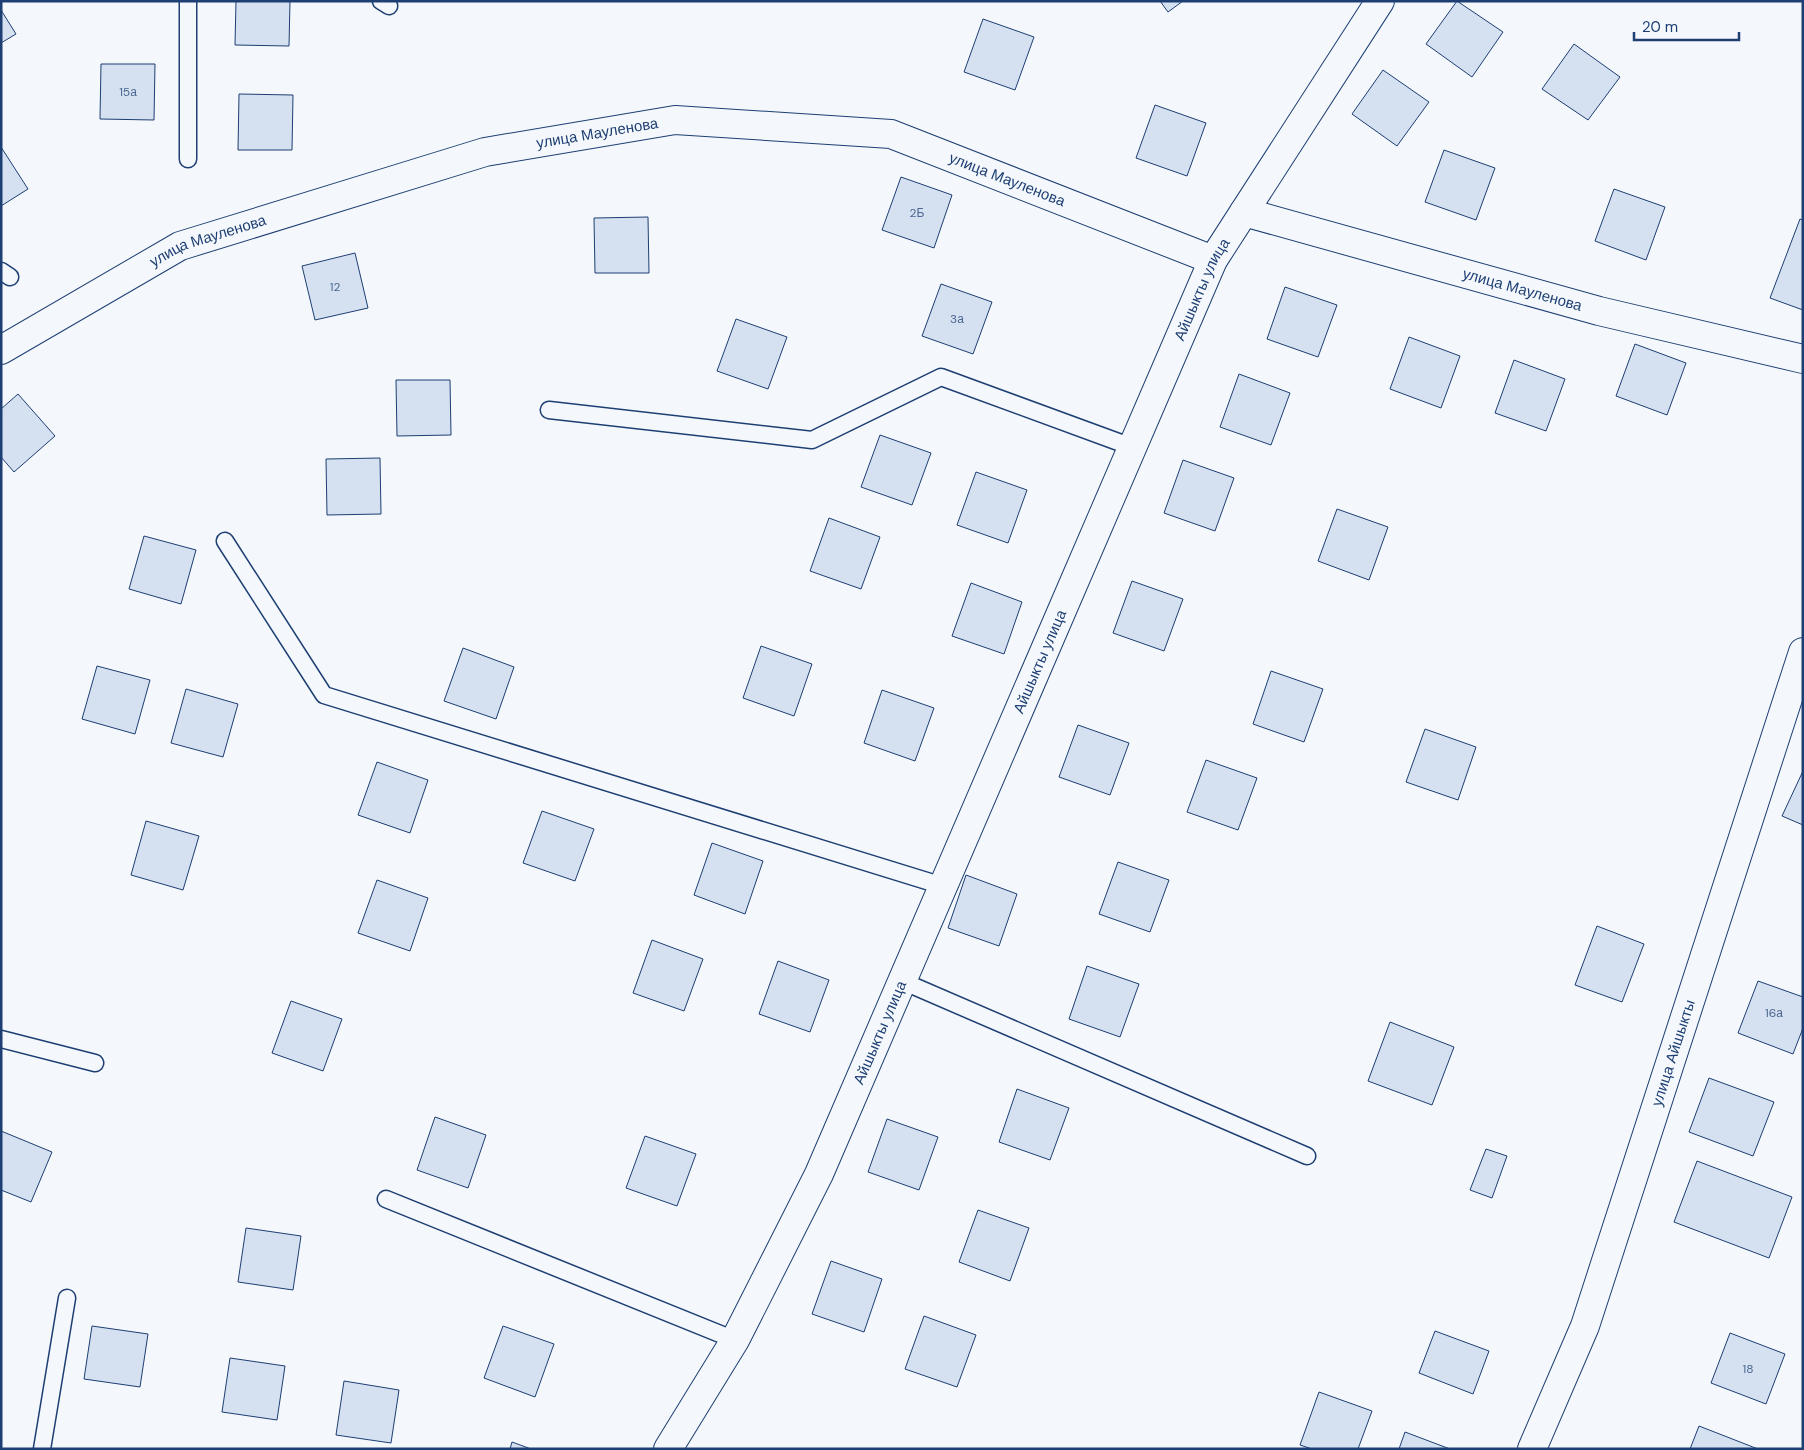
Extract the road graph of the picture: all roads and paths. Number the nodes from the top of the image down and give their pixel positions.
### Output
1 (188, 1) edge
2 (1380, 1) edge
3 (188, 159) dead end
4 (1244, 212) junction
5 (1213, 260) junction
6 (1, 350) edge
7 (1803, 359) edge
8 (549, 410) dead end
9 (1132, 447) junction
10 (226, 541) dead end
11 (1803, 652) edge
12 (943, 886) junction
13 (902, 981) junction
14 (1, 1039) edge
15 (95, 1063) dead end
16 (1307, 1156) dead end
17 (386, 1199) dead end
18 (67, 1298) dead end
19 (735, 1340) junction
20 (42, 1449) edge
21 (668, 1449) edge
22 (1532, 1449) edge

1 - 3 lane
2 - 4 street, Айшыкты улица
4 - 5 street, Айшыкты улица
4 - 7 street, улица Мауленова
5 - 6 street, улица Мауленова
5 - 9 street, Айшыкты улица
8 - 9 lane
9 - 12 street, Айшыкты улица
10 - 12 lane
11 - 22 street, улица Айшыкты
12 - 13 street, Айшыкты улица
13 - 16 lane
13 - 19 street, Айшыкты улица
14 - 15 lane
17 - 19 lane
18 - 20 lane
19 - 21 street, Айшыкты улица

